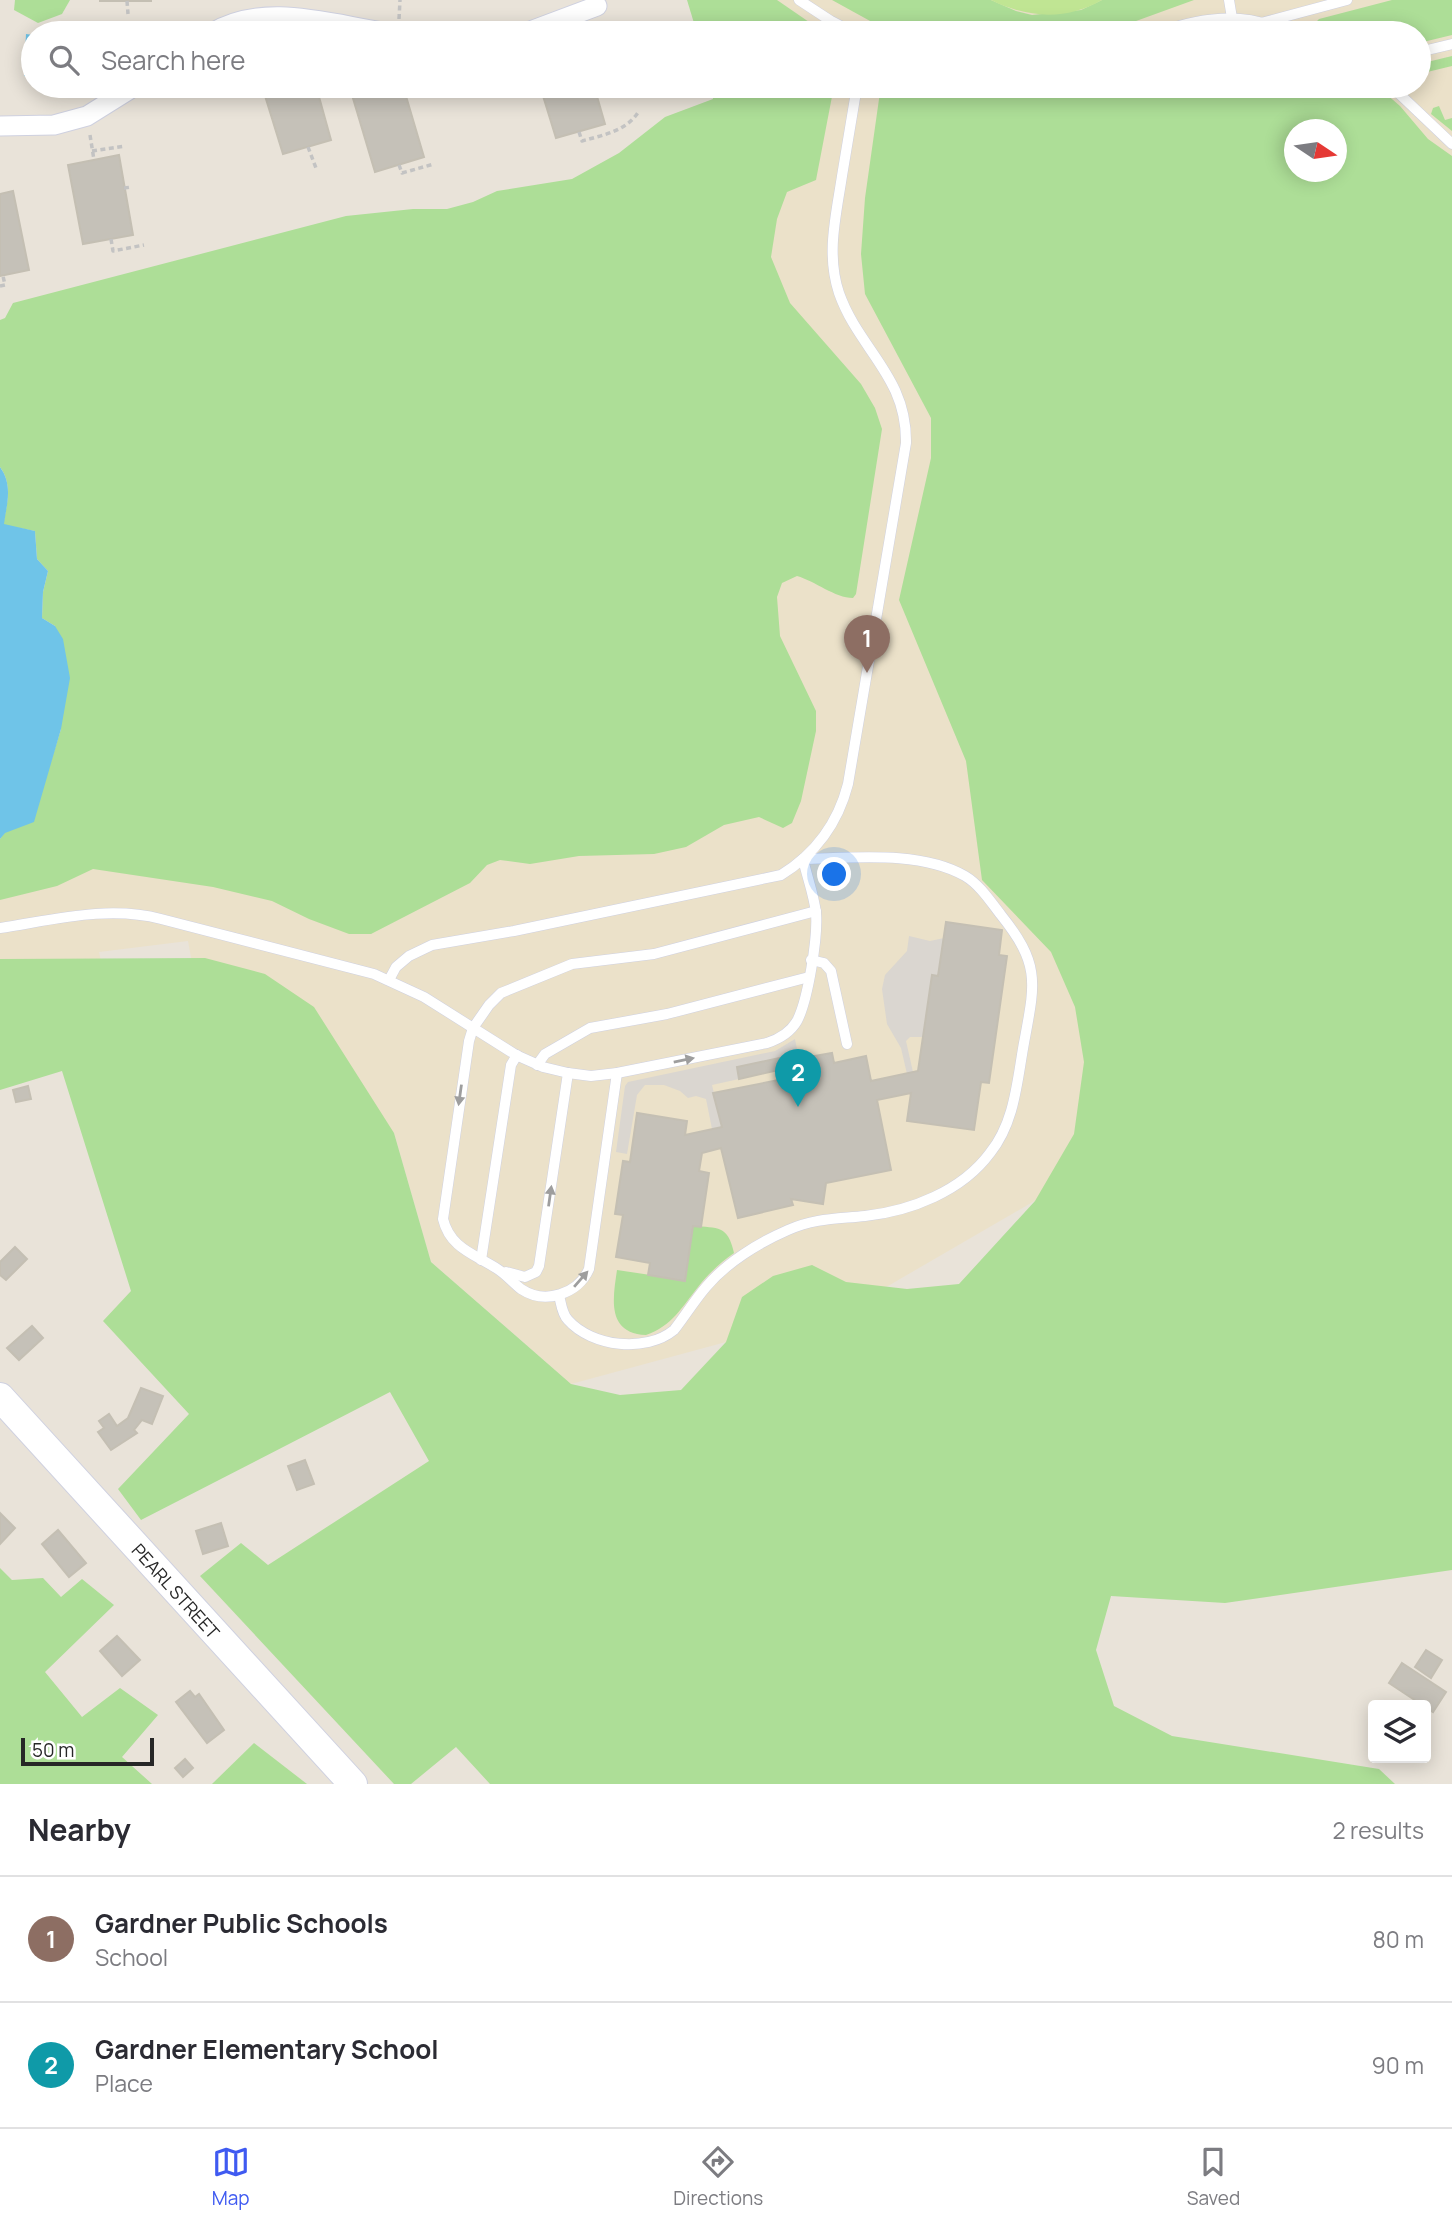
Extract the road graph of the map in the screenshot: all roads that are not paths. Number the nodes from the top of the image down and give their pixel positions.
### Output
1 (799, 0) edge
2 (1229, 0) edge
3 (1347, 0) edge
4 (603, 4) edge
5 (1232, 18) junction
6 (241, 21) edge
7 (296, 21) edge
8 (557, 21) edge
9 (831, 21) edge
10 (1206, 21) edge
11 (1249, 21) edge
12 (1268, 21) edge
13 (1452, 44) edge
14 (1431, 49) edge
15 (116, 98) edge
16 (855, 98) edge
17 (1404, 98) edge
18 (0, 126) edge
19 (1452, 144) edge
20 (803, 859) junction
21 (816, 911) junction
22 (0, 928) edge
23 (811, 960) junction
24 (808, 977) junction
25 (389, 980) junction
26 (472, 1028) junction
27 (847, 1044) dead end
28 (517, 1055) junction
29 (537, 1065) junction
30 (568, 1073) junction
31 (617, 1073) junction
32 (481, 1260) junction
33 (499, 1270) junction
34 (559, 1295) junction
35 (0, 1397) edge
36 (353, 1784) edge

1 - 9 lane
2 - 5 lane
3 - 12 lane
4 - 8 street
5 - 10 lane
5 - 11 lane
6 - 7 street
13 - 14 lane
15 - 18 street
16 - 20 lane
17 - 19 lane
20 - 21 lane
20 - 25 lane
20 - 34 lane
21 - 23 lane
21 - 26 lane
22 - 25 lane
23 - 24 lane
23 - 27 lane
24 - 29 lane
31 -> 24 lane
25 - 26 lane
26 - 28 lane
26 -> 32 lane
28 - 29 lane
28 - 32 lane
29 - 30 lane
30 - 31 lane
33 -> 30 lane
34 -> 31 lane
32 - 33 lane
33 - 34 lane
35 - 36 main road, PEARL STREET

